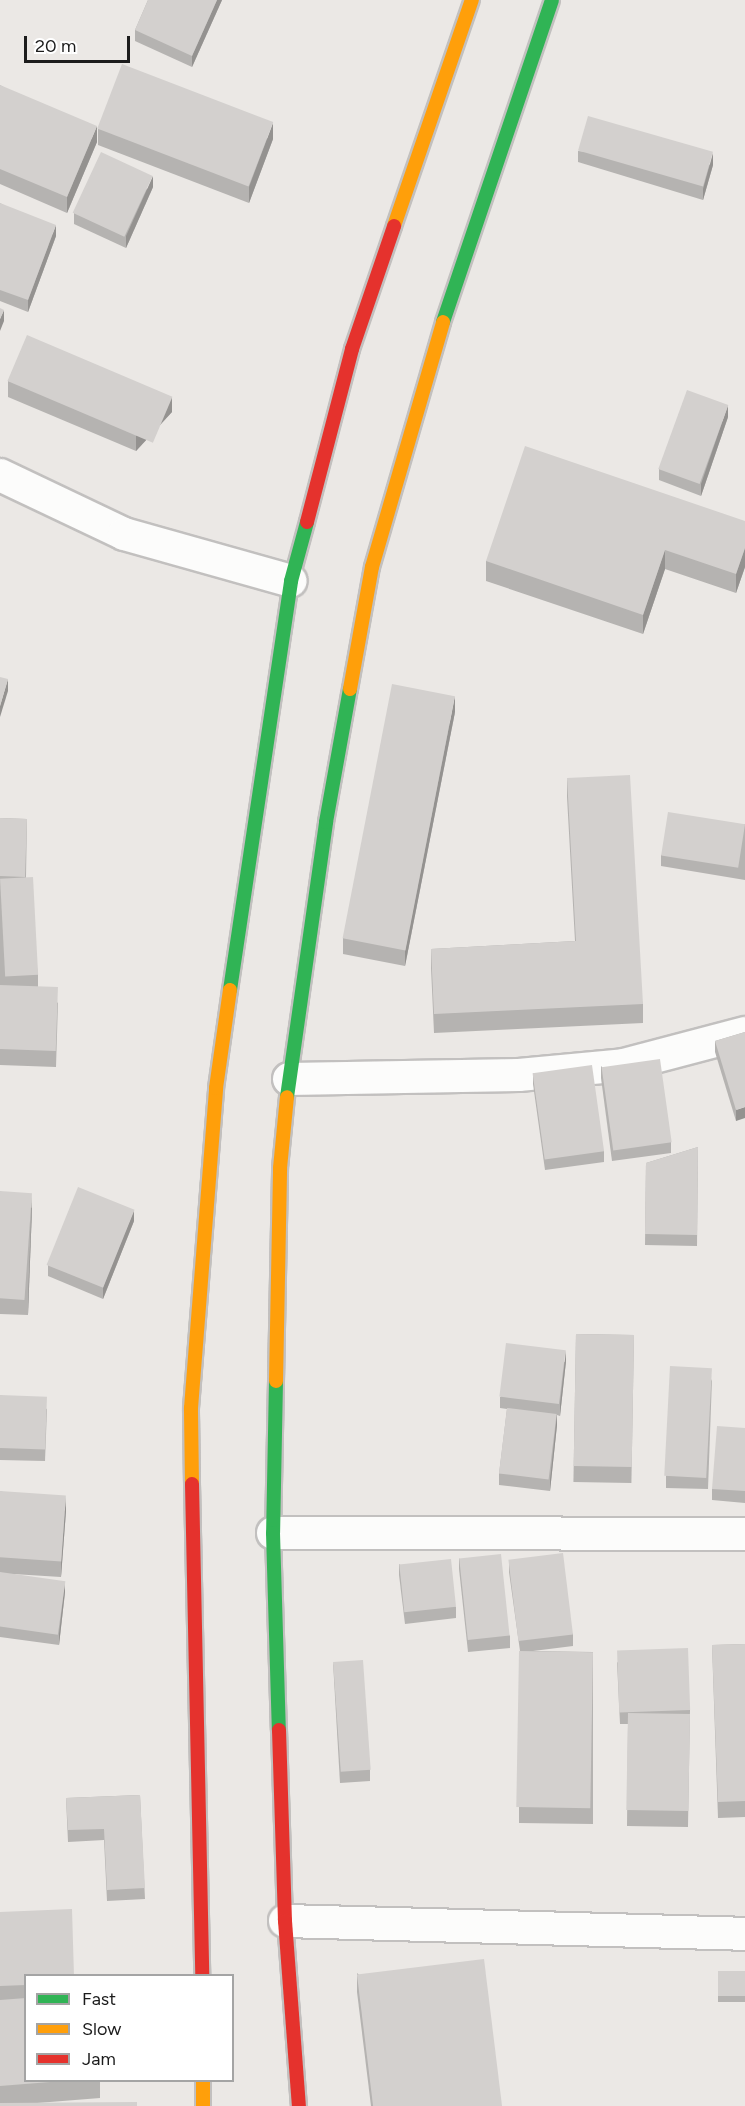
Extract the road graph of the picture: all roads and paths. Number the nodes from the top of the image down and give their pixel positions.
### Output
1 (472, 0) edge
2 (552, 0) edge
3 (0, 475) edge
4 (291, 581) junction
5 (745, 1033) edge
6 (289, 1079) junction
7 (273, 1533) junction
8 (745, 1534) edge
9 (285, 1921) junction
10 (745, 1934) edge
11 (202, 1974) edge
12 (203, 2082) edge
13 (203, 2106) edge
14 (299, 2106) edge

1 - 4 street
2 - 6 street
3 - 4 street
4 - 11 street
5 - 6 street
6 - 7 street
7 - 8 street
7 - 9 street
9 - 10 street
9 - 14 street
12 - 13 street

